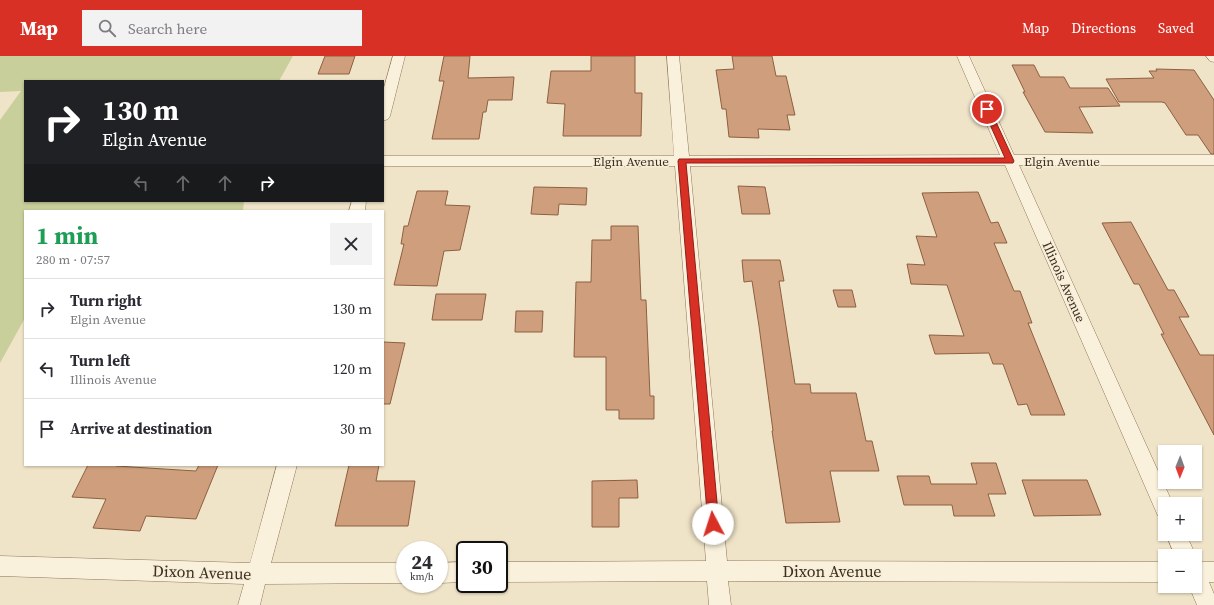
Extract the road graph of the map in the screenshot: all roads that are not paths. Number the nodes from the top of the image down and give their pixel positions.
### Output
1 (399, 56) edge
2 (673, 56) edge
3 (963, 56) edge
4 (384, 112) edge
5 (1214, 160) edge
6 (384, 161) edge
7 (682, 161) junction
8 (1010, 161) junction
9 (287, 466) edge
10 (1160, 497) edge
11 (0, 566) edge
12 (717, 571) junction
13 (508, 572) edge
14 (1158, 572) edge
15 (1202, 572) edge
16 (1214, 572) edge
17 (396, 573) edge
18 (257, 574) junction
19 (1202, 592) edge
20 (249, 605) edge
21 (720, 605) edge
22 (1208, 605) edge

1 - 4 street
2 - 7 street
3 - 8 street, Illinois Avenue
5 - 8 street, Elgin Avenue
6 - 7 street, Elgin Avenue
7 - 8 street, Elgin Avenue
7 - 12 street
8 - 10 street, Illinois Avenue
9 - 18 street
11 - 18 street, Dixon Avenue
12 - 13 street, Dixon Avenue
12 - 14 street, Dixon Avenue
12 - 21 street
15 - 16 street
17 - 18 street, Dixon Avenue
18 - 20 street
19 - 22 street

